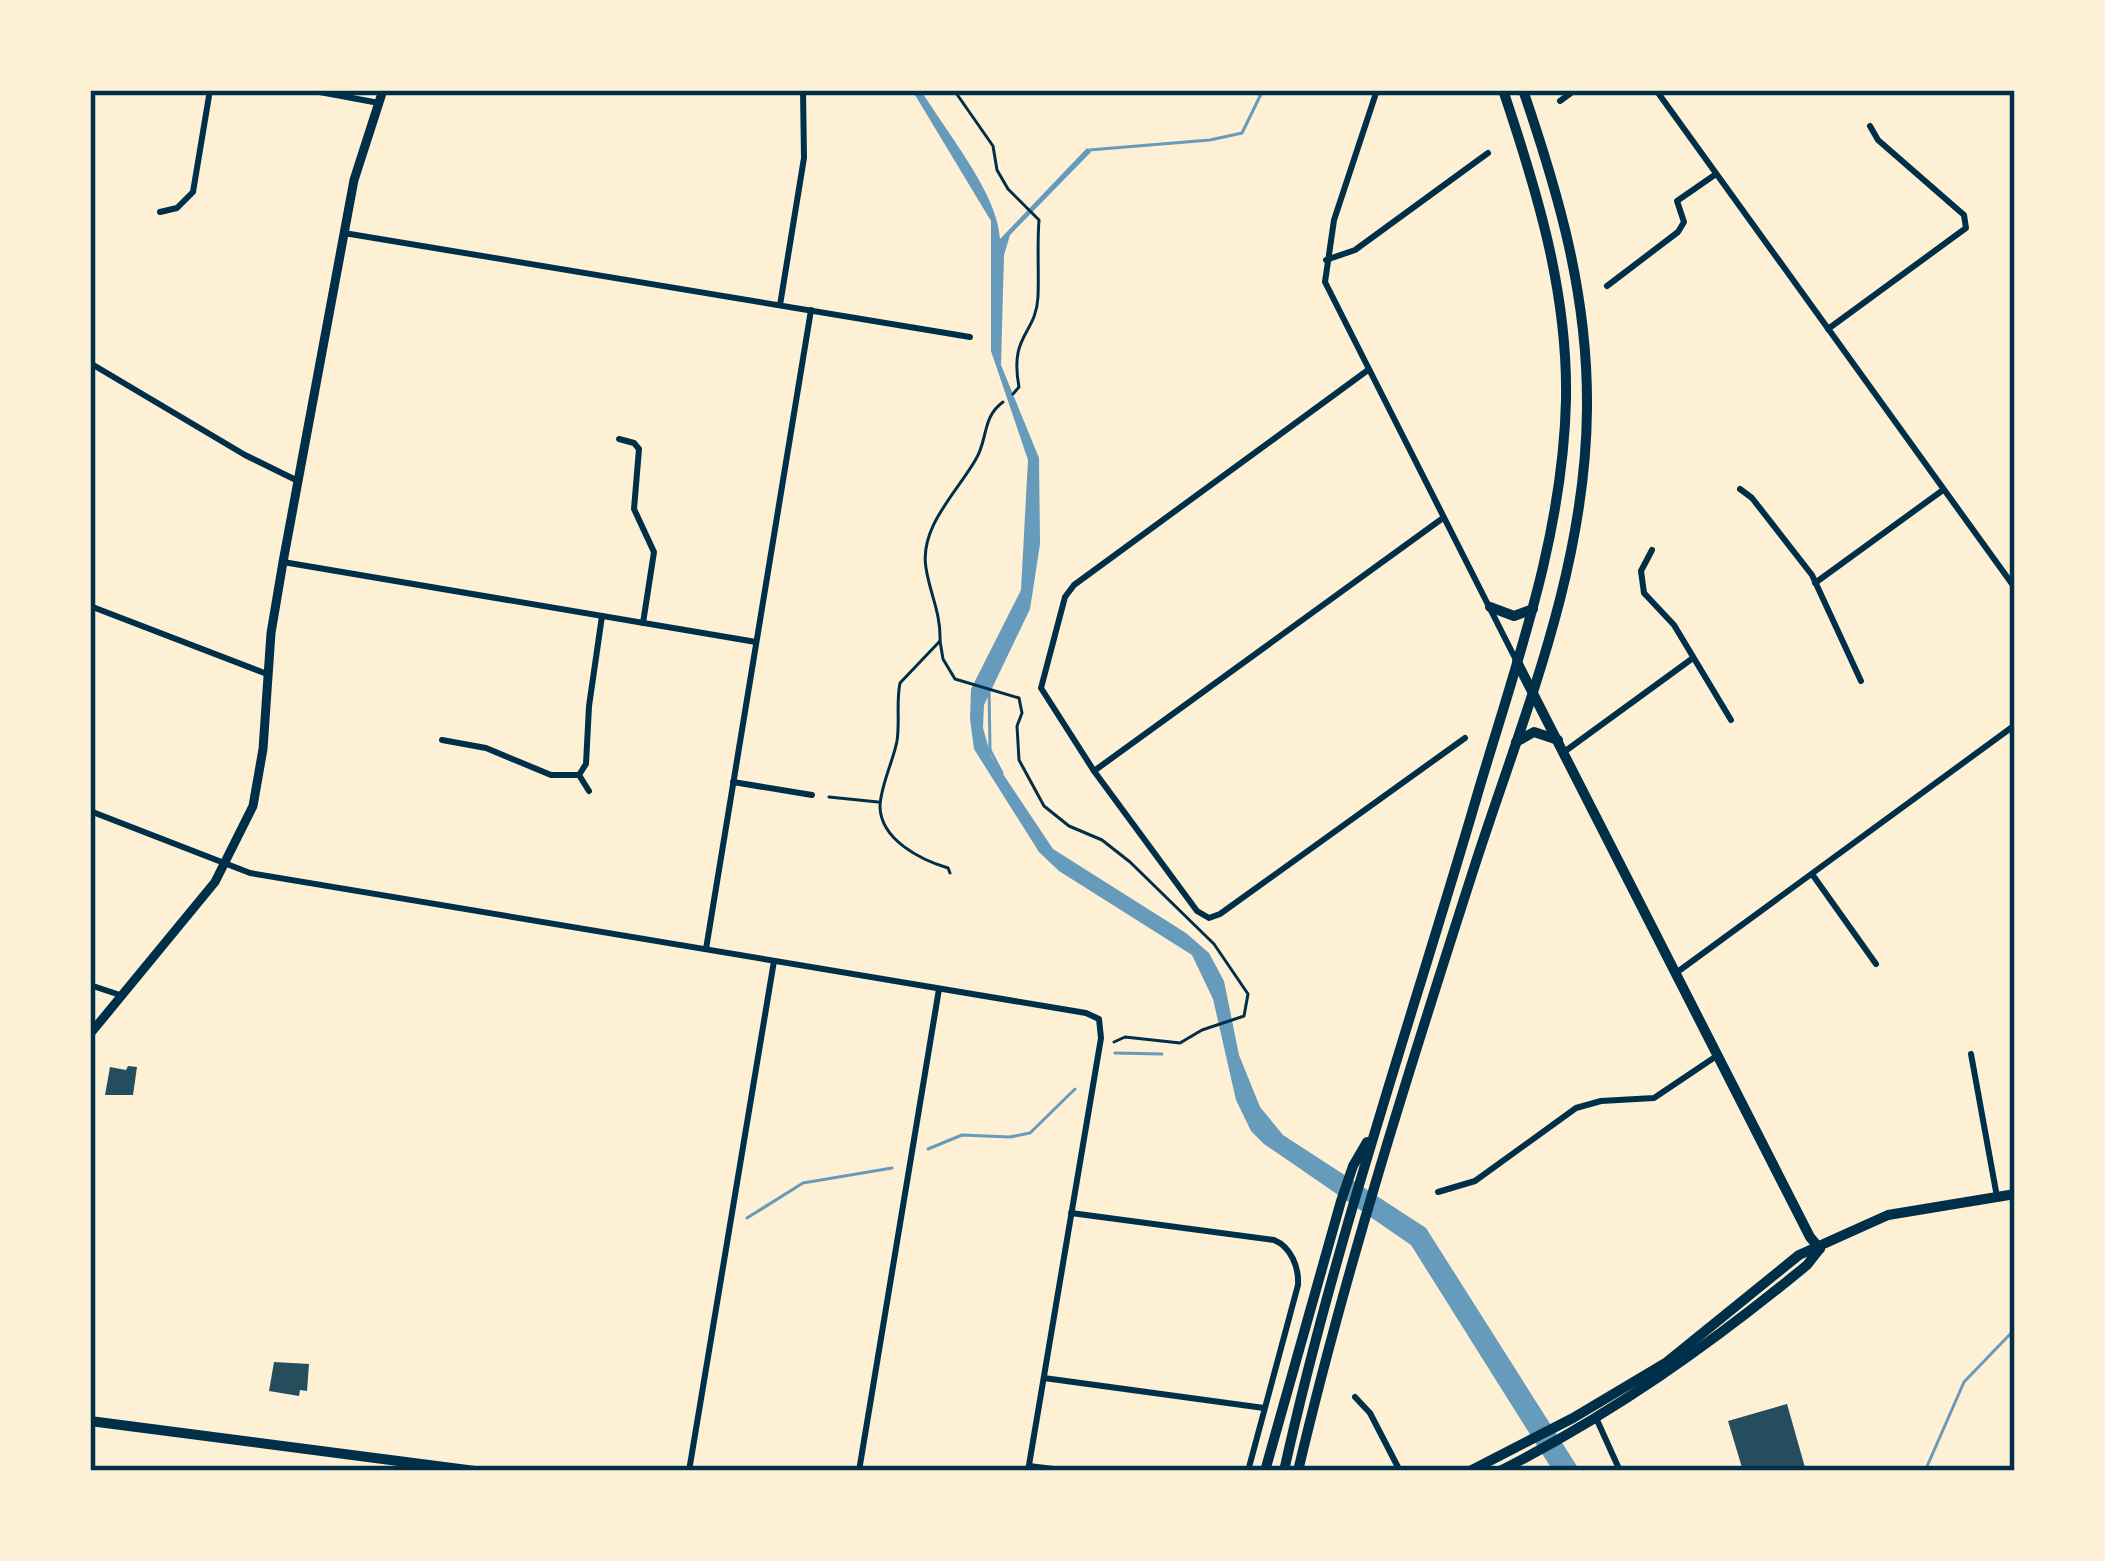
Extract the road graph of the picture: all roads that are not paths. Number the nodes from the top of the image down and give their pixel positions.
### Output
1 (210, 90) edge
2 (309, 90) edge
3 (383, 90) edge
4 (803, 90) edge
5 (1377, 90) edge
6 (1503, 90) edge
7 (1523, 90) edge
8 (1575, 90) edge
9 (1656, 90) edge
10 (1560, 101) dead end
11 (379, 103) junction
12 (1870, 126) dead end
13 (1488, 153) dead end
14 (1716, 174) junction
15 (160, 212) dead end
16 (344, 232) junction
17 (1326, 260) junction
18 (1607, 286) dead end
19 (780, 305) junction
20 (811, 310) junction
21 (1828, 329) junction
22 (970, 337) dead end
23 (90, 363) edge
24 (1368, 370) junction
25 (619, 440) dead end
26 (298, 481) junction
27 (1739, 488) dead end
28 (1943, 490) junction
29 (1443, 518) junction
30 (1652, 550) dead end
31 (283, 562) junction
32 (1816, 583) junction
33 (2015, 588) edge
34 (90, 606) edge
35 (1490, 607) junction
36 (1533, 609) junction
37 (602, 616) junction
38 (643, 623) junction
39 (756, 641) junction
40 (1694, 658) junction
41 (1517, 662) junction
42 (267, 674) junction
43 (1861, 681) dead end
44 (1532, 690) junction
45 (1731, 720) dead end
46 (2015, 725) edge
47 (1465, 738) dead end
48 (442, 740) dead end
49 (1513, 744) junction
50 (1561, 746) junction
51 (1094, 771) junction
52 (579, 775) junction
53 (733, 782) junction
54 (589, 790) dead end
55 (812, 795) dead end
56 (90, 811) edge
57 (225, 866) junction
58 (1812, 874) junction
59 (706, 949) junction
60 (774, 961) junction
61 (1876, 964) dead end
62 (1676, 974) junction
63 (90, 985) edge
64 (940, 988) junction
65 (123, 996) junction
66 (90, 1034) edge
67 (1971, 1054) dead end
68 (1718, 1055) junction
69 (1358, 1169) junction
70 (1438, 1192) dead end
71 (2015, 1194) edge
72 (1997, 1197) junction
73 (1071, 1213) junction
74 (1820, 1249) junction
75 (1044, 1378) junction
76 (1355, 1396) dead end
77 (1264, 1408) junction
78 (1593, 1414) junction
79 (90, 1421) edge
80 (1534, 1446) junction
81 (1029, 1468) edge
82 (475, 1471) edge
83 (689, 1471) edge
84 (859, 1471) edge
85 (1070, 1471) edge
86 (1248, 1471) edge
87 (1265, 1471) edge
88 (1284, 1471) edge
89 (1298, 1471) edge
90 (1400, 1471) edge
91 (1470, 1471) edge
92 (1500, 1471) edge
93 (1620, 1471) edge

1 - 15 street
2 - 11 street
3 - 11 main road
4 - 19 street
5 - 17 street
6 - 36 highway
7 - 44 highway
8 - 10 street
9 - 14 street
11 - 16 main road
12 - 21 street
13 - 17 street
14 - 18 street
14 - 21 street
16 - 19 street
16 - 26 main road
17 - 24 street
19 - 20 street
20 - 22 street
20 - 39 street
21 - 28 street
23 - 26 street
24 - 29 street
24 - 51 street
25 - 38 street
26 - 31 main road
27 - 32 street
28 - 32 street
28 - 33 street
29 - 35 street
29 - 51 street
30 - 40 street
31 - 37 street
31 - 42 main road
32 - 43 street
34 - 42 street
35 - 36 highway
35 - 41 street
36 - 41 highway
37 - 38 street
37 - 52 street
38 - 39 street
39 - 53 street
40 - 45 street
40 - 50 street
41 - 44 highway
41 - 69 highway
42 - 57 main road
44 - 49 highway
44 - 50 highway
46 - 58 street
47 - 51 street
48 - 52 street
49 - 50 highway
49 - 89 highway
50 - 62 highway
52 - 54 street
53 - 55 street
53 - 59 street
56 - 57 street
57 - 59 street
57 - 65 main road
58 - 61 street
58 - 62 street
59 - 60 street
60 - 64 street
60 - 83 street
62 - 68 highway
63 - 65 street
64 - 73 street
64 - 84 street
65 - 66 main road
67 - 72 street
68 - 70 street
68 - 74 highway
69 - 87 highway
69 - 88 highway
71 - 72 highway
72 - 74 highway
73 - 75 street
73 - 77 street
74 - 78 highway
75 - 77 street
75 - 81 street
76 - 90 street
77 - 86 street
78 - 80 highway
78 - 93 street
79 - 82 highway
80 - 91 highway
80 - 92 highway
81 - 85 street

